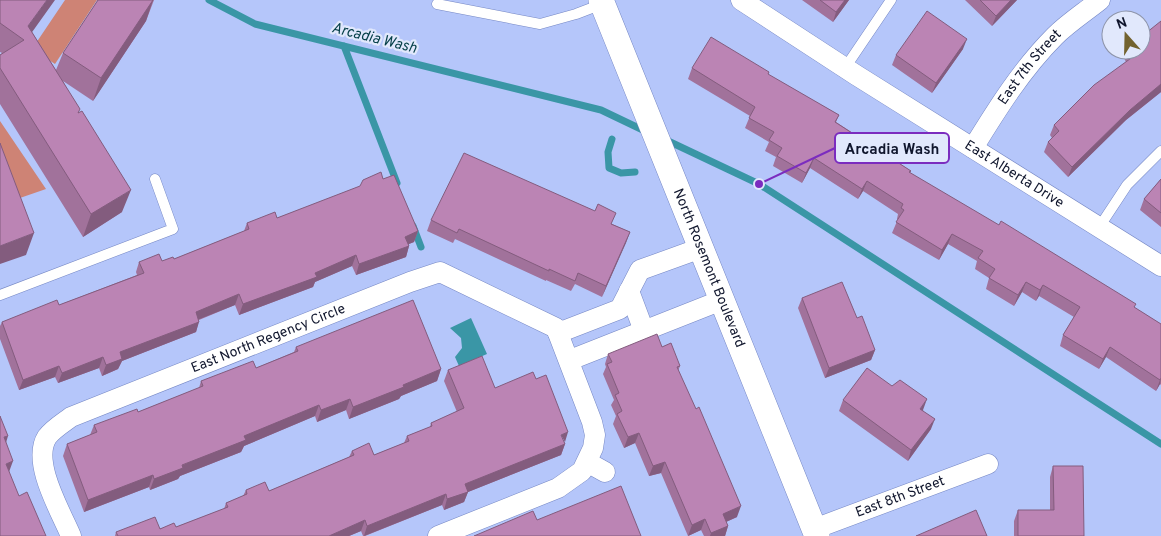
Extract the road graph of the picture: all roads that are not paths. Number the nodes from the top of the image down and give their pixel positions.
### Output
1 (741, 0) edge
2 (891, 0) edge
3 (1100, 0) edge
4 (606, 1) edge
5 (437, 4) dead end
6 (845, 68) junction
7 (973, 148) junction
8 (1161, 151) edge
9 (155, 179) dead end
10 (1100, 226) junction
11 (701, 248) junction
12 (1161, 266) edge
13 (629, 291) junction
14 (0, 295) edge
15 (722, 300) junction
16 (644, 331) junction
17 (558, 333) junction
18 (570, 360) junction
19 (587, 462) junction
20 (988, 464) dead end
21 (605, 472) dead end
22 (815, 532) edge
23 (71, 536) edge
24 (438, 536) edge

1 - 6 street, East Alberta Drive
2 - 6 lane
3 - 7 street, East 7th Street
4 - 5 lane
4 - 11 street, North Rosemont Boulevard
6 - 7 street, East Alberta Drive
7 - 10 street, East Alberta Drive
8 - 10 lane
9 - 14 lane
10 - 12 street, East Alberta Drive
11 - 13 street
11 - 15 street, North Rosemont Boulevard
13 - 16 street
13 - 17 street
15 - 16 street
15 - 22 street, North Rosemont Boulevard
16 - 18 street
17 - 18 street
17 - 23 street, East North Regency Circle
18 - 19 street
19 - 21 street
19 - 24 street
20 - 22 street, East 8th Street

